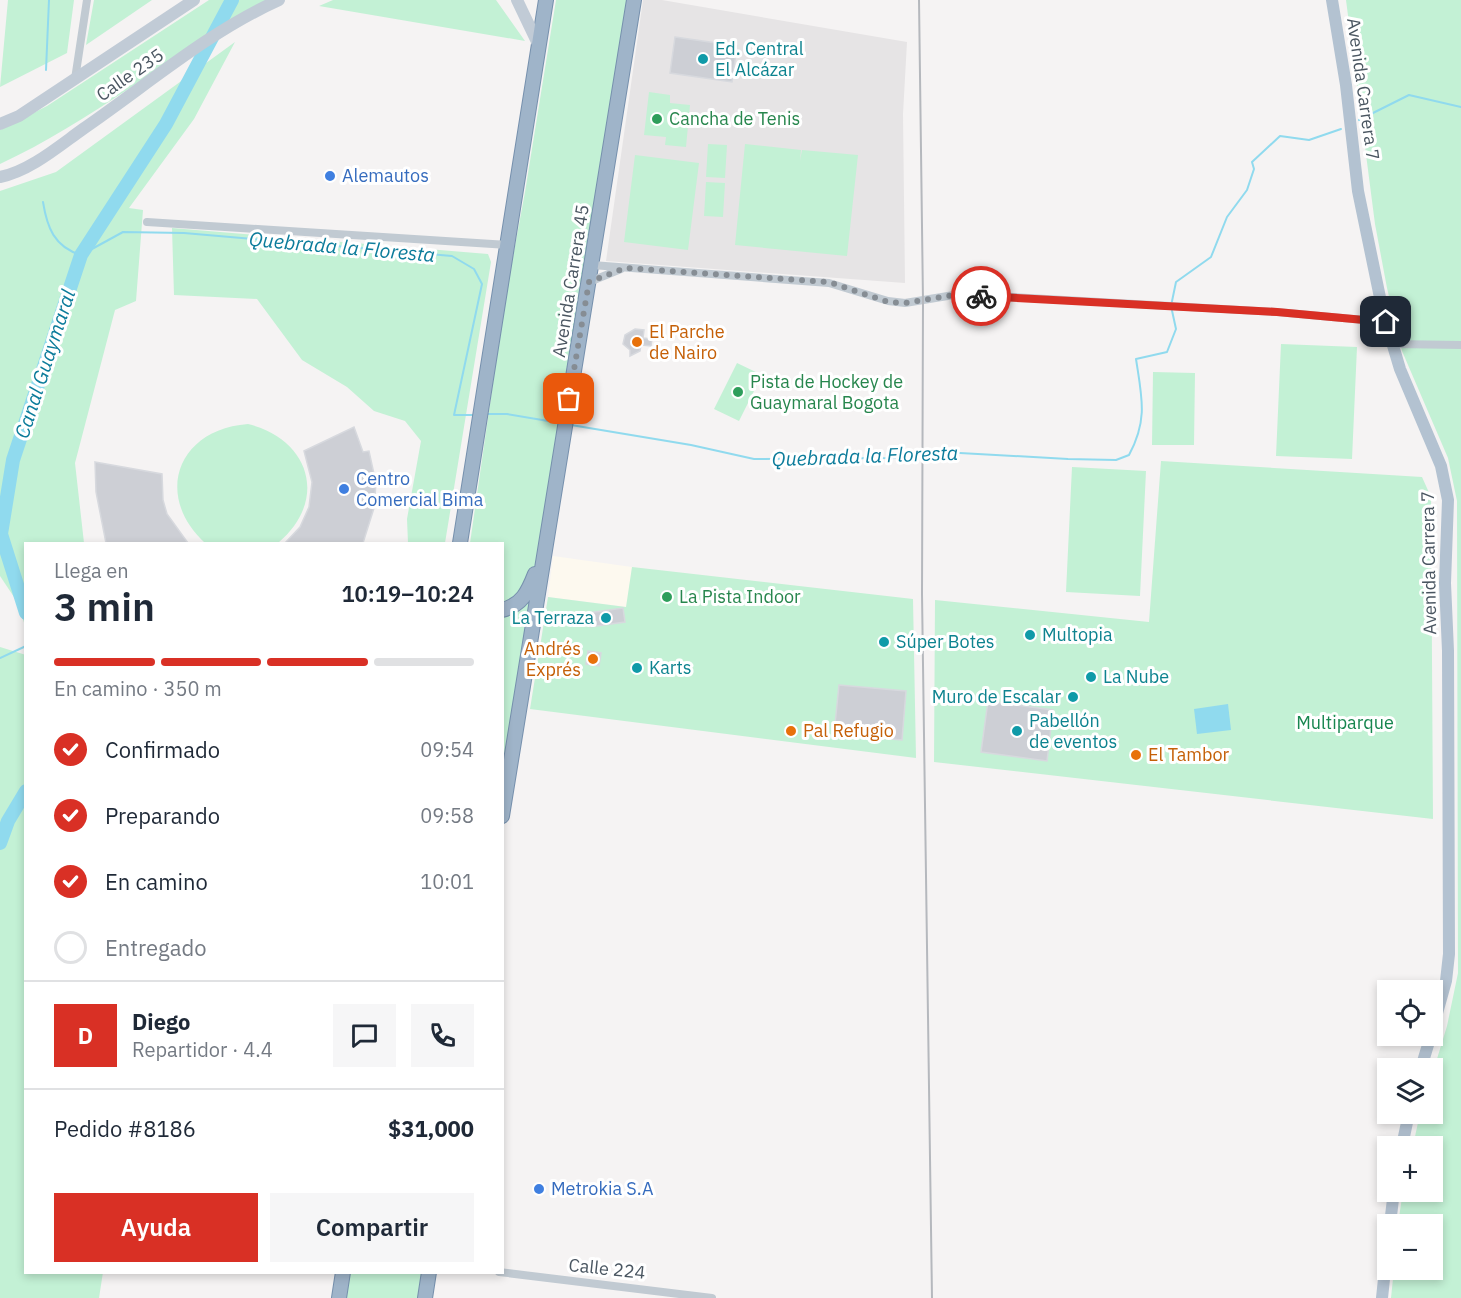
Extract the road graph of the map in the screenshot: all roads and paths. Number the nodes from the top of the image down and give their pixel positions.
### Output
1 (87, 0) edge
2 (194, 0) edge
3 (279, 0) edge
4 (517, 0) edge
5 (546, 0) edge
6 (634, 0) edge
7 (1332, 0) edge
8 (539, 46) junction
9 (80, 49) junction
10 (95, 66) junction
11 (75, 79) junction
12 (0, 124) edge
13 (0, 177) edge
14 (147, 222) dead end
15 (508, 245) junction
16 (592, 265) junction
17 (625, 268) junction
18 (589, 282) junction
19 (1386, 322) junction
20 (1392, 344) junction
21 (1461, 345) edge
22 (549, 522) junction
23 (462, 542) edge
24 (504, 609) edge
25 (504, 803) edge
26 (1443, 992) edge
27 (504, 1273) edge
28 (343, 1274) edge
29 (429, 1274) edge
30 (1384, 1280) edge
31 (339, 1298) edge
32 (425, 1298) edge
33 (712, 1298) edge
34 (1382, 1298) edge

1 - 9 street
2 - 10 main road, Calle 235
3 - 13 main road, Calle 235
4 - 8 main road
5 - 8 highway
6 - 16 highway, Avenida Carrera 45
7 - 19 main road, Avenida Carrera 7
8 - 15 highway
9 - 10 street
9 - 11 street
10 - 11 main road, Calle 235
11 - 12 main road, Calle 235
14 - 15 street
15 - 23 highway
16 - 17 street
16 - 18 highway, Avenida Carrera 45
17 - 18 street
17 - 19 street
18 - 22 highway, Avenida Carrera 45
19 - 20 main road, Avenida Carrera 7
20 - 21 street
20 - 26 main road, Avenida Carrera 7
22 - 24 highway
22 - 25 highway, Avenida Carrera 45
27 - 33 street, Calle 224
28 - 31 highway
29 - 32 highway
30 - 34 main road

